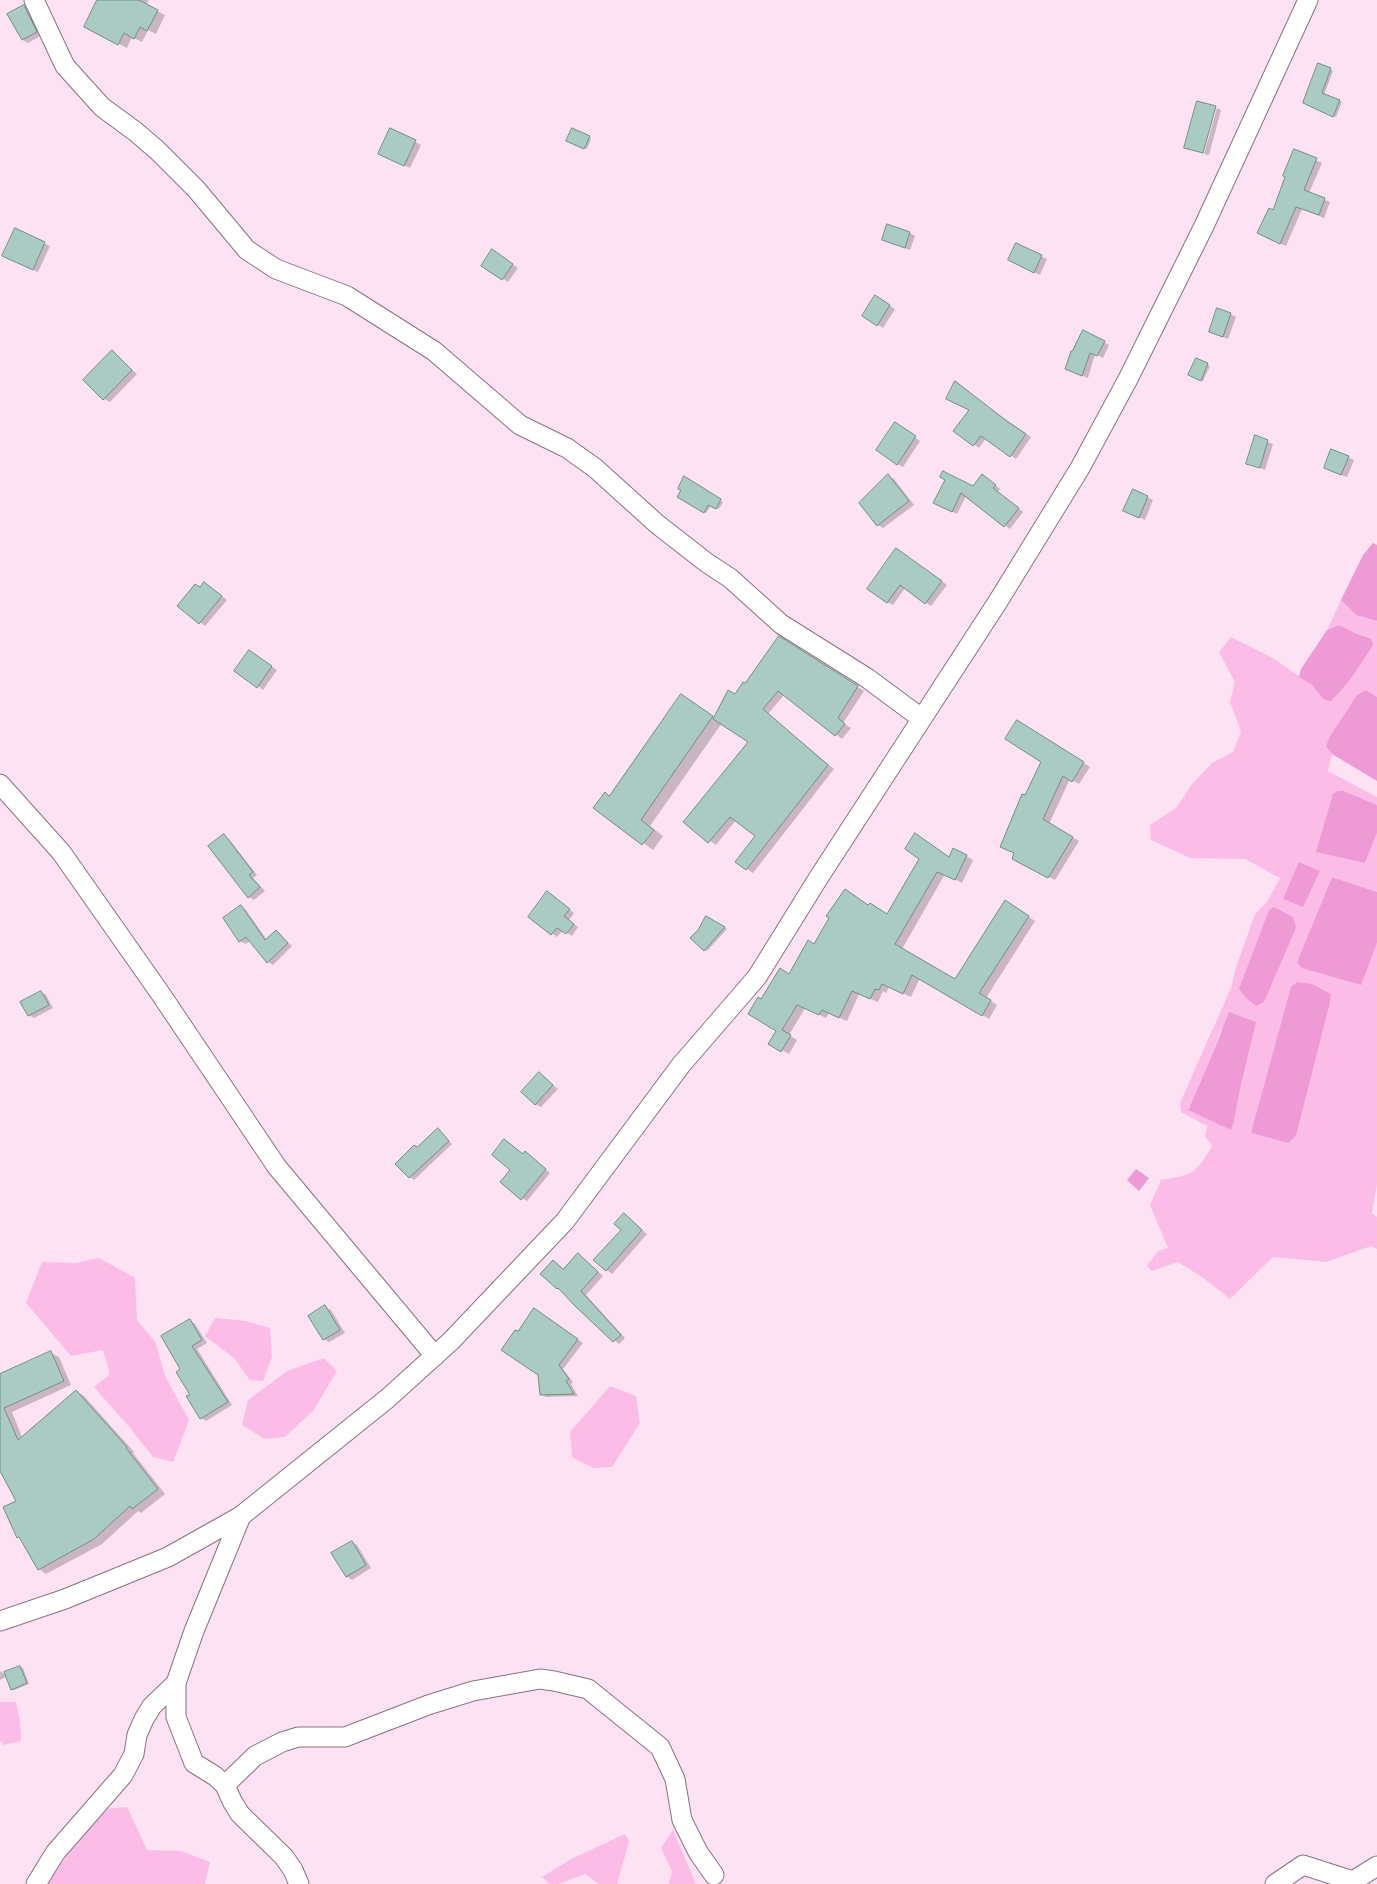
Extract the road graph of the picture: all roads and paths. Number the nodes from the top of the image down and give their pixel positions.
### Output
1 (34, 0) edge
2 (1308, 0) edge
3 (921, 718) junction
4 (0, 784) edge
5 (435, 1356) junction
6 (242, 1516) junction
7 (0, 1621) edge
8 (176, 1683) junction
9 (225, 1786) junction
10 (1377, 1866) edge
11 (714, 1875) dead end
12 (36, 1884) edge
13 (299, 1884) edge
14 (1275, 1884) edge

1 - 3 street
2 - 3 street
3 - 5 street
4 - 5 street
5 - 6 street
6 - 7 street
6 - 8 street
8 - 9 street
8 - 12 street
9 - 11 street
9 - 13 street
10 - 14 street

